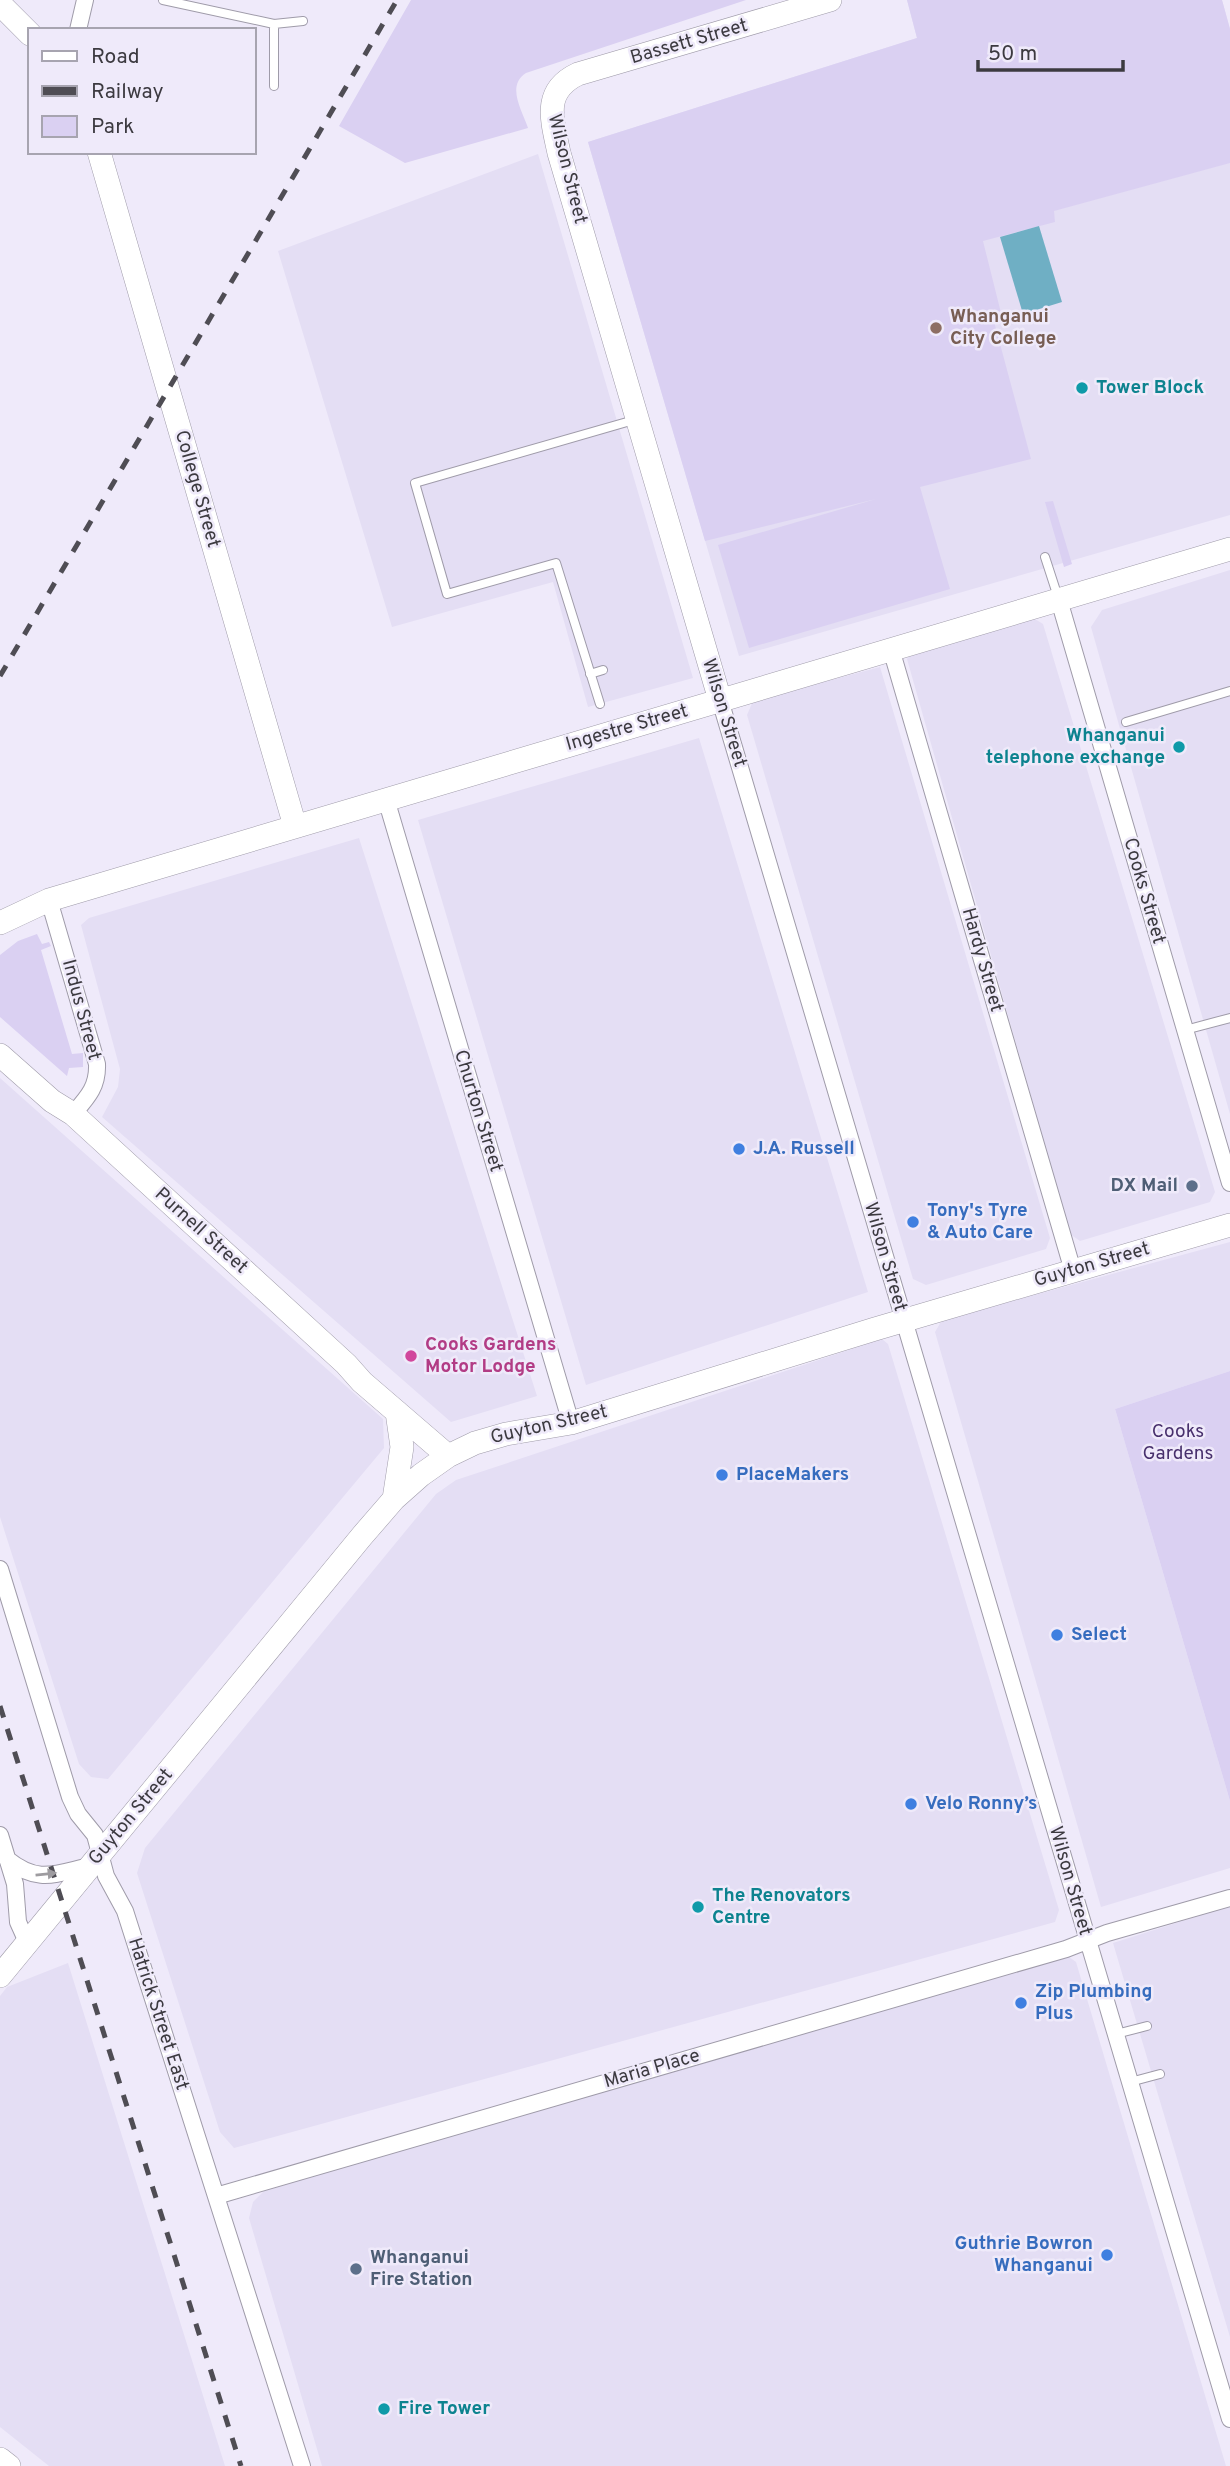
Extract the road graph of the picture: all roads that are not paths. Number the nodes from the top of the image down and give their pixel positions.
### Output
1 (85, 0) edge
2 (163, 0) edge
3 (830, 0) edge
4 (0, 4) edge
5 (303, 21) dead end
6 (274, 24) junction
7 (78, 28) edge
8 (28, 32) edge
9 (274, 86) dead end
10 (554, 94) joint
11 (100, 154) edge
12 (637, 419) junction
13 (1230, 549) edge
14 (1045, 557) dead end
15 (1059, 600) junction
16 (891, 649) junction
17 (603, 670) dead end
18 (590, 674) junction
19 (1230, 691) edge
20 (720, 700) junction
21 (600, 704) dead end
22 (1126, 722) dead end
23 (386, 799) junction
24 (295, 826) junction
25 (49, 900) junction
26 (0, 909) edge
27 (25, 909) junction
28 (0, 923) edge
29 (1230, 1018) edge
30 (1213, 1022) junction
31 (1230, 1026) edge
32 (1185, 1030) junction
33 (0, 1055) edge
34 (73, 1114) junction
35 (1230, 1183) edge
36 (1230, 1225) edge
37 (1073, 1271) junction
38 (904, 1321) junction
39 (397, 1412) junction
40 (571, 1423) junction
41 (447, 1456) junction
42 (394, 1499) junction
43 (0, 1569) edge
44 (0, 1835) edge
45 (7, 1859) junction
46 (95, 1861) junction
47 (1230, 1898) edge
48 (1088, 1941) junction
49 (27, 1942) junction
50 (0, 1976) edge
51 (1147, 2026) dead end
52 (1116, 2034) junction
53 (1160, 2074) dead end
54 (1130, 2082) junction
55 (216, 2196) junction
56 (1230, 2419) edge
57 (0, 2459) edge
58 (9, 2466) edge
59 (302, 2466) edge

1 - 7 street
2 - 6 lane
3 - 10 main road, Bassett Street
4 - 8 main road
5 - 6 lane
6 - 9 lane
10 - 12 main road, Wilson Street
11 - 24 main road, College Street
12 - 18 lane
12 - 20 main road, Wilson Street
13 - 15 main road, Ingestre Street
14 - 15 lane
15 - 16 main road, Ingestre Street
15 - 32 street, Cooks Street
16 - 20 main road, Ingestre Street
16 - 37 street, Hardy Street
17 - 18 lane
18 - 21 lane
19 - 22 lane
20 - 23 main road, Ingestre Street
20 - 38 street, Wilson Street
23 - 24 main road, Ingestre Street
23 - 40 street, Churton Street
24 - 25 main road, Ingestre Street
25 - 27 main road, Ingestre Street
25 - 34 street, Indus Street
26 - 27 main road, Ingestre Street
27 - 28 main road, Ingestre Street
29 - 30 lane
30 - 31 lane
30 - 32 lane
32 - 35 street, Cooks Street
33 - 34 main road, Purnell Street
34 - 39 main road, Purnell Street
36 - 37 main road, Guyton Street
37 - 38 main road, Guyton Street
38 - 40 main road, Guyton Street
38 - 48 street, Wilson Street
39 - 41 main road, Purnell Street
39 - 42 main road
40 - 41 main road, Guyton Street
41 - 42 main road, Guyton Street
42 - 46 main road, Guyton Street
43 - 46 street, Hatrick Street East
44 - 45 street
45 -> 46 street
45 - 49 street
46 - 49 main road, Guyton Street
46 - 55 street, Hatrick Street East
47 - 48 street, Maria Place
48 - 52 street, Wilson Street
48 - 55 street, Maria Place
49 - 50 main road, Guyton Street
51 - 52 lane
52 - 54 street, Wilson Street
53 - 54 lane
54 - 56 street, Wilson Street
55 - 59 street, Hatrick Street East
57 - 58 main road

